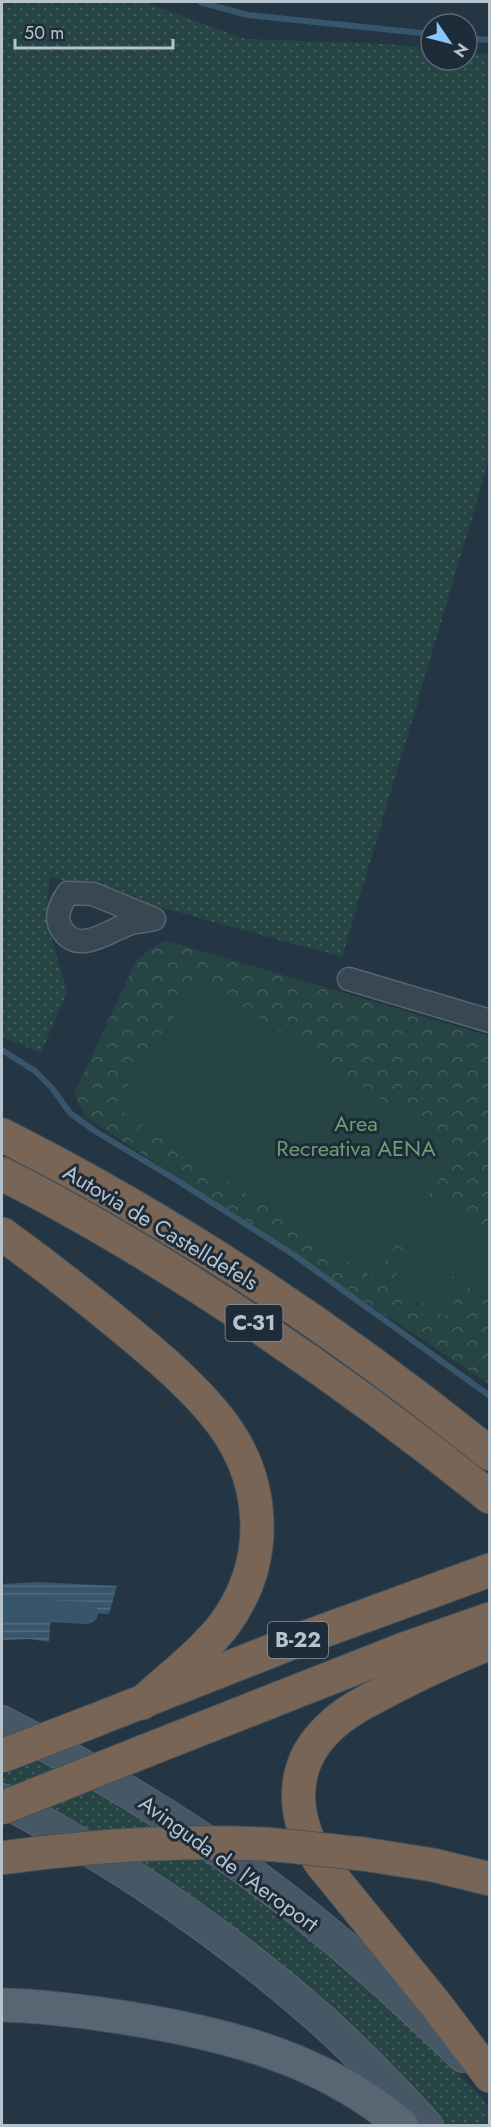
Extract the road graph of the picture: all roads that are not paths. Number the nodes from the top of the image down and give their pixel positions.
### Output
1 (349, 979) dead end
2 (489, 1021) edge
3 (2, 1135) edge
4 (2, 1174) edge
5 (2, 1234) edge
6 (489, 1454) edge
7 (489, 1497) edge
8 (489, 1570) edge
9 (489, 1619) edge
10 (489, 1643) edge
11 (142, 1703) junction
12 (2, 1722) edge
13 (2, 1756) edge
14 (2, 1800) edge
15 (2, 1808) edge
16 (2, 1858) edge
17 (489, 1879) edge
18 (2, 2005) edge
19 (489, 2076) edge
20 (489, 2082) edge
21 (402, 2126) edge
22 (427, 2126) edge

1 - 2 street
3 - 6 highway, Autovia de Castelldefels / C-31
4 - 7 highway, Autovia de Castelldefels / C-31
5 - 11 highway
8 - 11 highway, B-22
9 - 15 highway, bridge
10 - 19 highway
11 - 13 highway, B-22, bridge
12 - 20 street, Avinguda de l'Aeroport
14 - 22 street
16 - 17 highway, bridge
18 - 21 main road

